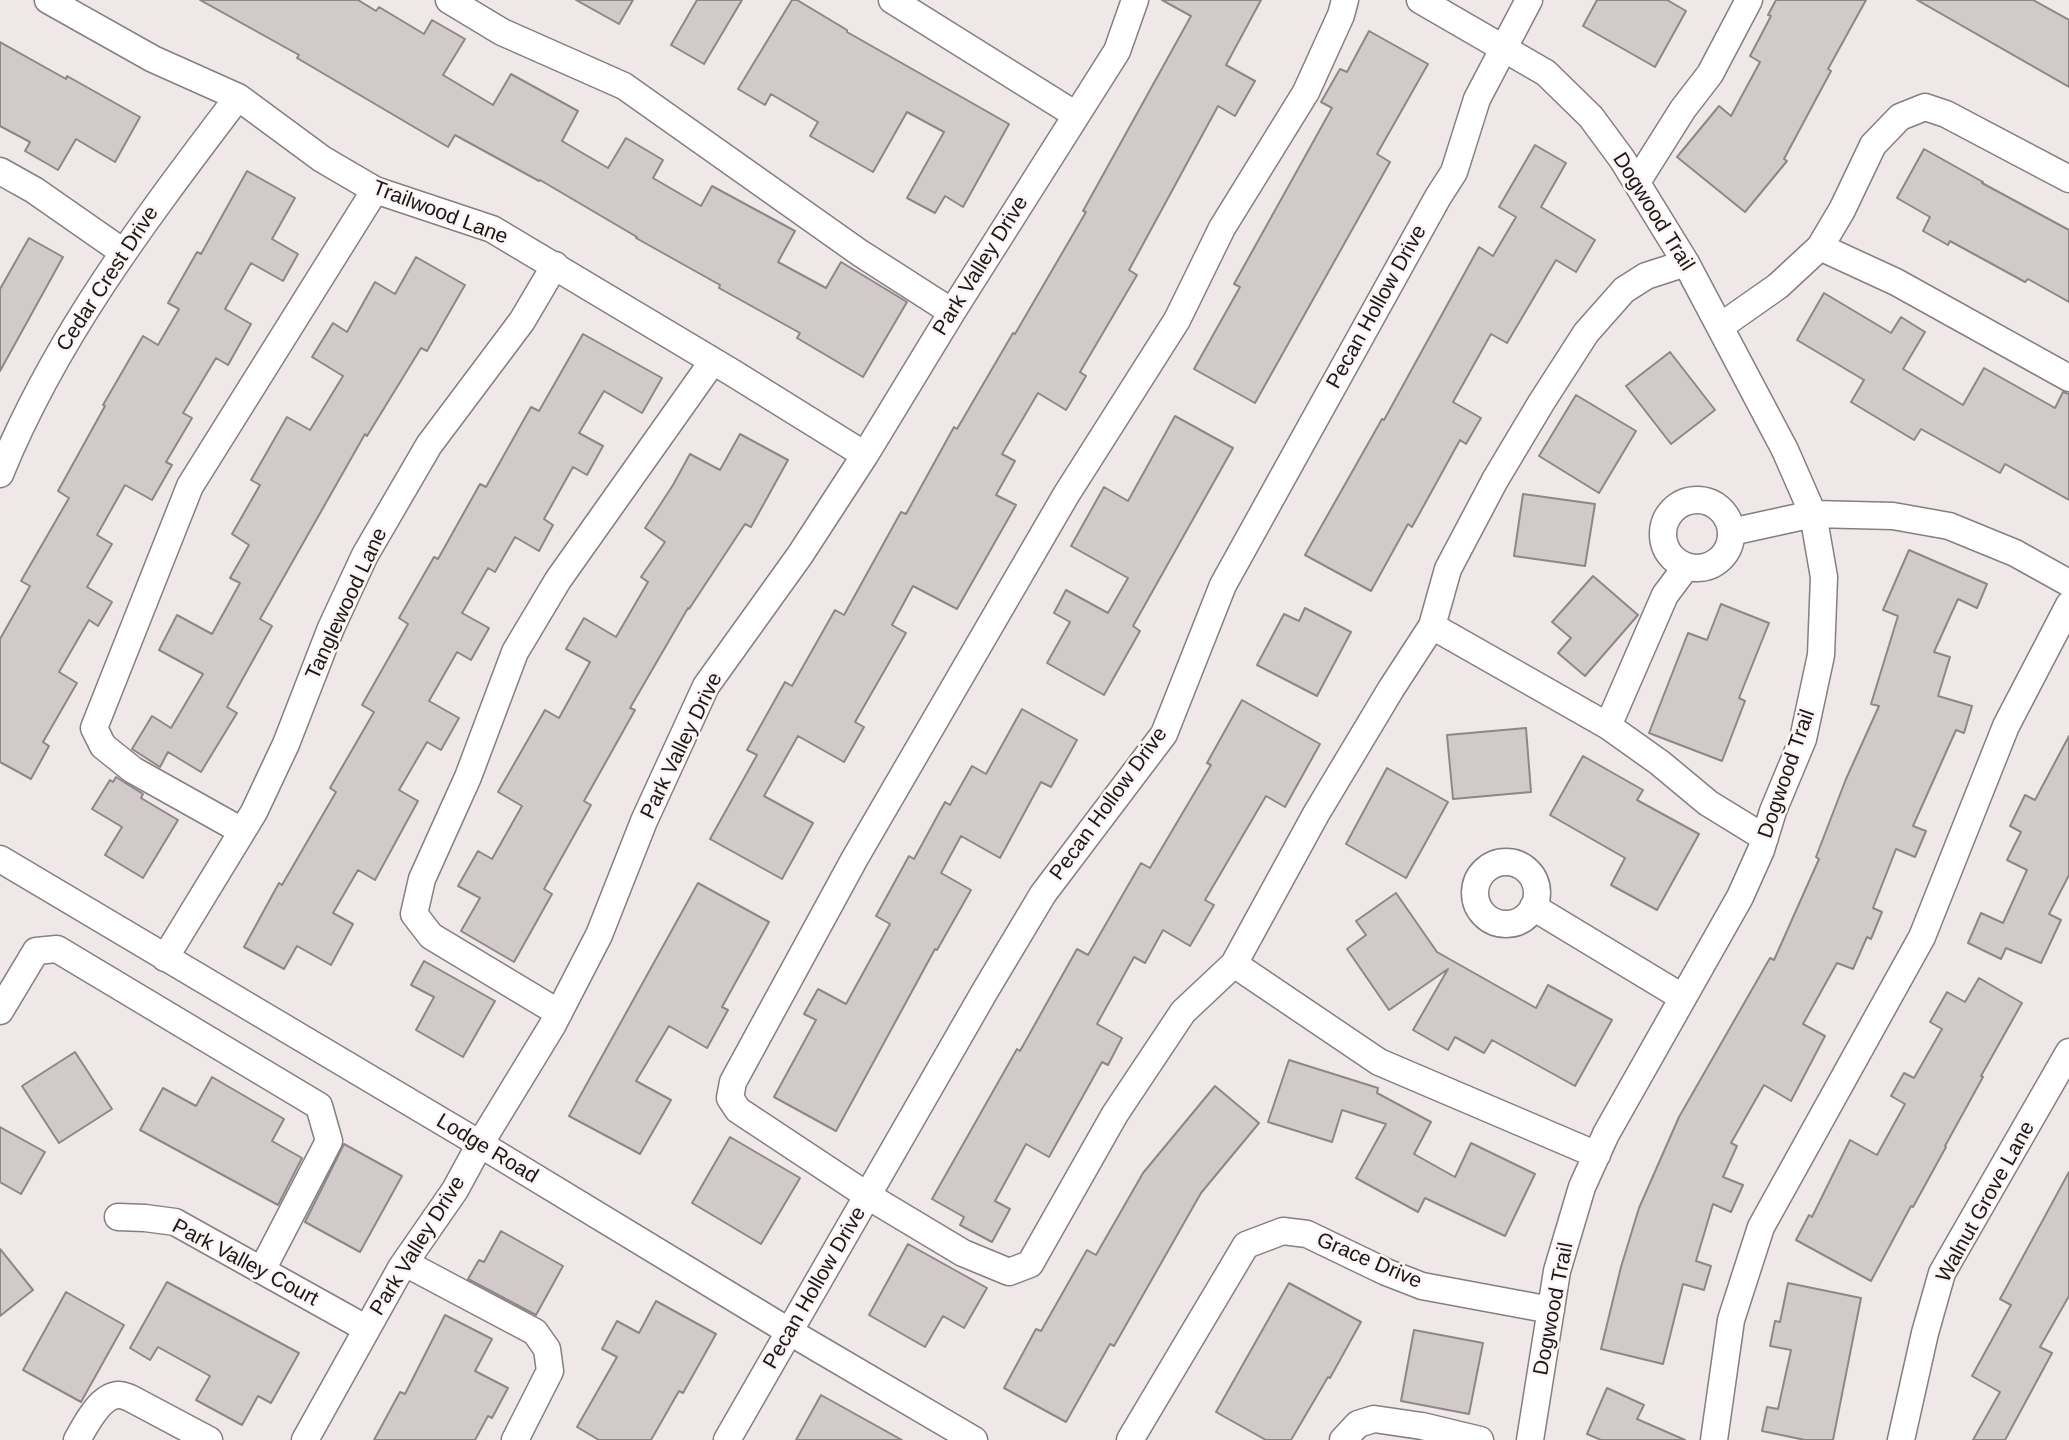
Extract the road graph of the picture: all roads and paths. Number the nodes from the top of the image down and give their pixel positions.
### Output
1 (48, 0) edge
2 (449, 0) edge
3 (892, 0) edge
4 (1135, 0) edge
5 (1345, 0) edge
6 (1420, 0) edge
7 (1529, 0) edge
8 (1749, 0) edge
9 (1503, 48) junction
10 (238, 97) junction
11 (1076, 115) junction
12 (0, 171) edge
13 (2069, 179) edge
14 (1637, 182) junction
15 (375, 190) junction
16 (1820, 247) junction
17 (123, 252) junction
18 (1686, 263) junction
19 (555, 265) junction
20 (952, 312) junction
21 (1721, 326) junction
22 (713, 361) junction
23 (2069, 378) edge
24 (7, 437) edge
25 (866, 455) junction
26 (0, 474) edge
27 (1813, 514) junction
28 (1731, 532) junction
29 (1686, 567) junction
30 (2069, 583) edge
31 (2069, 605) edge
32 (1432, 626) junction
33 (1608, 726) junction
34 (242, 831) junction
35 (1765, 838) junction
36 (0, 859) edge
37 (1533, 907) dead end
38 (165, 958) junction
39 (1234, 964) junction
40 (1682, 997) junction
41 (0, 1011) edge
42 (559, 1013) junction
43 (2069, 1052) edge
44 (480, 1144) junction
45 (1597, 1155) junction
46 (868, 1196) junction
47 (118, 1217) dead end
48 (405, 1263) junction
49 (262, 1270) junction
50 (1551, 1310) junction
51 (367, 1329) junction
52 (790, 1332) junction
53 (941, 1432) edge
54 (77, 1440) edge
55 (209, 1440) edge
56 (305, 1440) edge
57 (515, 1440) edge
58 (727, 1440) edge
59 (974, 1440) edge
60 (1130, 1440) edge
61 (1343, 1440) edge
62 (1480, 1440) edge
63 (1530, 1440) edge
64 (1714, 1440) edge
65 (1902, 1440) edge

1 - 10 street, Trailwood Lane
2 - 20 street
3 - 11 street
4 - 11 street, Park Valley Drive
5 - 46 street
6 - 9 street, Dogwood Trail
7 - 9 street, Pecan Hollow Drive
8 - 14 street
9 - 14 street, Dogwood Trail
9 - 46 street, Pecan Hollow Drive
10 - 15 street, Trailwood Lane
10 - 17 street, Cedar Crest Drive
11 - 20 street, Park Valley Drive
12 - 17 street
13 - 16 street
14 - 18 street, Dogwood Trail
15 - 19 street, Trailwood Lane
15 - 34 street
16 - 21 street
16 - 23 street
17 - 24 street, Cedar Crest Drive
18 - 21 street, Dogwood Trail
18 - 32 street
19 - 22 street, Trailwood Lane
19 - 34 street, Tanglewood Lane
20 - 25 street, Park Valley Drive
21 - 27 street, Dogwood Trail
22 - 25 street, Trailwood Lane
22 - 42 street
24 - 26 street, Cedar Crest Drive
25 - 42 street, Park Valley Drive
27 - 28 street
27 - 30 street
27 - 35 street, Dogwood Trail
28 - 29 street
28 - 29 street
29 - 33 street
31 - 64 street
32 - 33 street
32 - 39 street
33 - 35 street
34 - 38 street, Tanglewood Lane
35 - 40 street, Dogwood Trail
36 - 38 street, Lodge Road
37 - 40 street
38 - 44 street, Lodge Road
39 - 45 street
39 - 46 street
40 - 45 street, Dogwood Trail
41 - 49 street
42 - 44 street, Park Valley Drive
43 - 65 street, Walnut Grove Lane
44 - 48 street, Park Valley Drive
44 - 52 street, Lodge Road
45 - 50 street, Dogwood Trail
46 - 52 street, Pecan Hollow Drive
47 - 49 street, Park Valley Court
48 - 51 street, Park Valley Drive
48 - 57 street
49 - 51 street, Park Valley Court
50 - 60 street, Grace Drive
50 - 63 street, Dogwood Trail
51 - 56 street, Park Valley Drive
52 - 53 street, Lodge Road
52 - 58 street, Pecan Hollow Drive
53 - 59 street, Lodge Road
54 - 55 street
61 - 62 street

